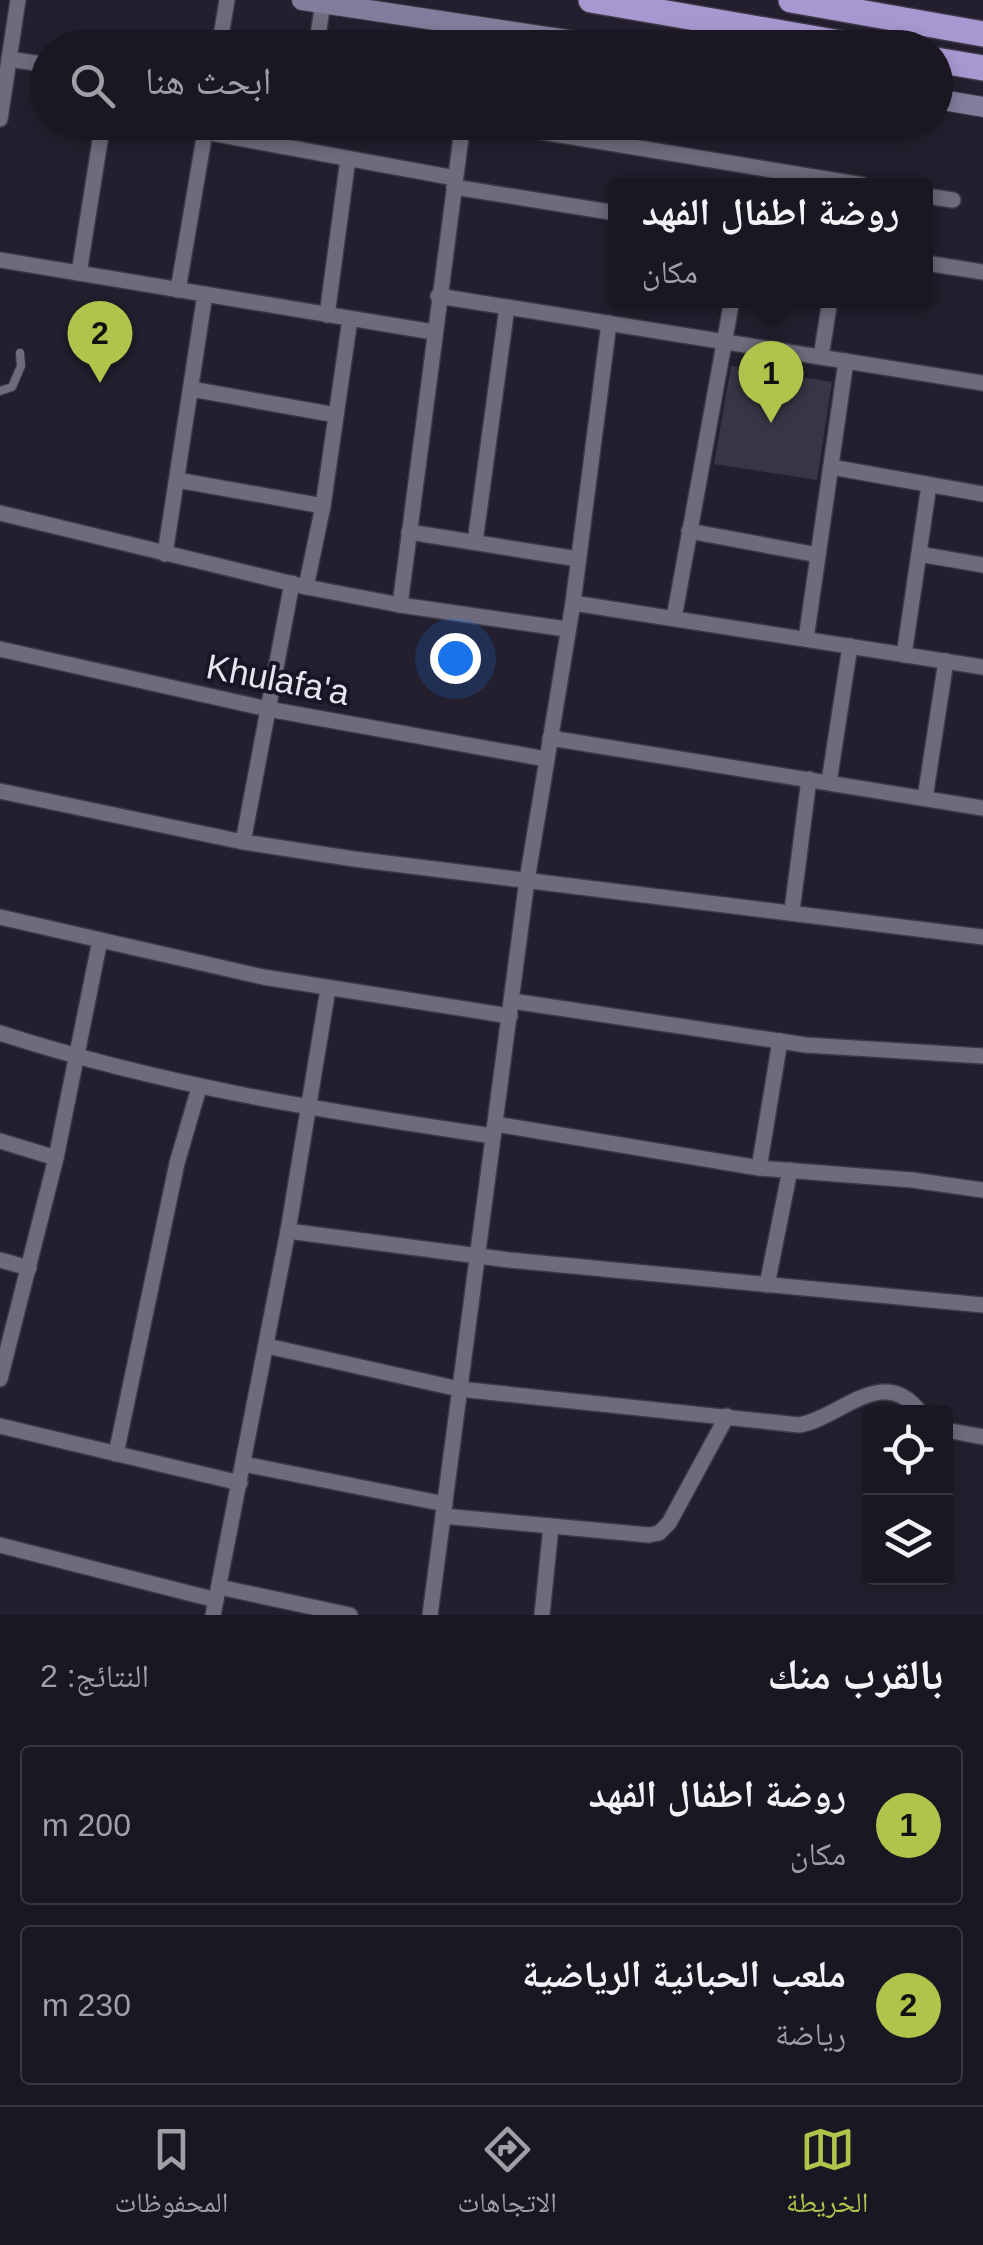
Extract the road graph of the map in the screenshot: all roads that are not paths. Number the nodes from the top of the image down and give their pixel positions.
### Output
1 (18, 0) edge
2 (227, 0) edge
3 (591, 0) edge
4 (791, 0) edge
5 (313, 2) edge
6 (475, 26) junction
7 (222, 30) edge
8 (315, 30) edge
9 (474, 30) edge
10 (502, 30) edge
11 (765, 30) edge
12 (983, 34) edge
13 (9, 59) junction
14 (953, 62) edge
15 (30, 63) edge
16 (953, 65) edge
17 (983, 68) edge
18 (983, 88) edge
19 (953, 103) edge
20 (983, 107) edge
21 (0, 119) edge
22 (99, 140) edge
23 (204, 140) edge
24 (264, 140) edge
25 (460, 140) edge
26 (589, 140) edge
27 (348, 159) junction
28 (815, 178) edge
29 (454, 183) junction
30 (933, 197) edge
31 (953, 200) dead end
32 (608, 212) edge
33 (0, 260) edge
34 (933, 264) edge
35 (983, 272) edge
36 (78, 273) junction
37 (178, 290) junction
38 (205, 294) junction
39 (438, 296) junction
40 (507, 308) junction
41 (730, 308) edge
42 (829, 308) edge
43 (326, 315) junction
44 (350, 318) junction
45 (609, 324) junction
46 (433, 332) junction
47 (723, 342) junction
48 (20, 353) dead end
49 (821, 357) junction
50 (846, 361) junction
51 (983, 383) edge
52 (191, 388) junction
53 (0, 391) edge
54 (336, 415) junction
55 (831, 468) junction
56 (177, 480) junction
57 (929, 484) junction
58 (983, 494) edge
59 (323, 506) junction
60 (0, 514) edge
61 (689, 531) junction
62 (409, 532) junction
63 (475, 542) junction
64 (166, 554) junction
65 (919, 554) junction
66 (818, 555) junction
67 (578, 560) junction
68 (983, 565) edge
69 (299, 585) junction
70 (573, 602) junction
71 (400, 605) junction
72 (674, 618) junction
73 (566, 629) junction
74 (806, 639) junction
75 (850, 646) junction
76 (0, 649) edge
77 (904, 655) junction
78 (946, 661) junction
79 (983, 667) edge
80 (268, 709) junction
81 (550, 738) junction
82 (546, 759) junction
83 (809, 779) junction
84 (828, 782) junction
85 (0, 792) edge
86 (925, 798) junction
87 (983, 808) edge
88 (243, 842) junction
89 (527, 880) junction
90 (792, 912) junction
91 (0, 917) edge
92 (983, 937) edge
93 (100, 940) junction
94 (328, 989) junction
95 (511, 1008) junction
96 (0, 1033) edge
97 (780, 1041) junction
98 (983, 1056) edge
99 (76, 1058) junction
100 (199, 1088) junction
101 (311, 1109) junction
102 (494, 1130) junction
103 (0, 1141) edge
104 (56, 1158) junction
105 (759, 1168) junction
106 (790, 1170) junction
107 (983, 1190) edge
108 (288, 1232) junction
109 (478, 1256) junction
110 (0, 1260) edge
111 (29, 1268) junction
112 (768, 1286) junction
113 (983, 1305) edge
114 (267, 1346) junction
115 (0, 1380) edge
116 (459, 1390) junction
117 (913, 1405) edge
118 (727, 1416) junction
119 (0, 1426) edge
120 (953, 1431) edge
121 (983, 1437) edge
122 (116, 1454) junction
123 (243, 1464) junction
124 (240, 1483) junction
125 (444, 1510) junction
126 (551, 1526) junction
127 (0, 1545) edge
128 (216, 1601) edge
129 (350, 1615) edge
130 (430, 1615) edge
131 (542, 1615) edge

1 - 13 street
2 - 7 street
3 - 11 highway
4 - 12 highway
5 - 6 main road
5 - 8 street
6 - 9 street
6 - 10 main road
13 - 15 street
13 - 21 street
14 - 17 highway
16 - 18 highway
19 - 20 main road
22 - 36 street
23 - 37 street
24 - 27 street
25 - 29 street
26 - 28 street
27 - 29 street
27 - 43 street
29 - 32 street
29 - 39 street
30 - 31 street
33 - 36 street
34 - 35 street
36 - 37 street
37 - 38 street
38 - 43 street
38 - 52 street
39 - 40 street
39 - 46 street
40 - 45 street
40 - 63 street
41 - 47 street
42 - 49 street
43 - 44 street
44 - 46 street
44 - 54 street
45 - 47 street
45 - 67 street
46 - 62 street
47 - 49 street
47 - 61 street
48 - 53 lane
49 - 50 street
50 - 51 street
50 - 55 street
52 - 54 street
52 - 56 street
54 - 59 street
55 - 57 street
55 - 66 street
56 - 59 street
56 - 64 street
57 - 58 street
57 - 65 street
59 - 69 street
60 - 64 street
61 - 66 street
61 - 72 street
62 - 63 street
62 - 71 street
63 - 67 street
64 - 69 street
65 - 68 street
65 - 77 street
66 - 74 street
67 - 70 street
69 - 71 street
69 - 80 street
70 - 72 street
70 - 73 street
71 - 73 street
72 - 74 street
73 - 81 street
74 - 75 street
75 - 77 street
75 - 84 street
76 - 80 street, Khulafa'a
77 - 78 street
78 - 79 street
78 - 86 street
80 - 82 street, Khulafa'a
80 - 88 street
81 - 82 street
81 - 83 street
82 - 89 street
83 - 84 street
83 - 90 street
84 - 86 street
85 - 88 street
86 - 87 street
88 - 89 street
89 - 90 street
89 - 95 street
90 - 92 street
91 - 93 street
93 - 94 street
93 - 99 street
94 - 95 street
94 - 101 street
95 - 97 street
95 - 102 street
96 - 99 street
97 - 98 street
97 - 105 street
99 - 100 street
99 - 104 street
100 - 101 street
100 - 122 street
101 - 102 street
101 - 108 street
102 - 105 street
102 - 109 street
103 - 104 street
104 - 111 street
105 - 106 street
106 - 107 street
106 - 112 street
108 - 109 street
108 - 114 street
109 - 112 street
109 - 116 street
110 - 111 street
111 - 115 street
112 - 113 street
114 - 116 street
114 - 123 street
116 - 118 street
116 - 125 street
117 - 118 street
118 - 126 street
119 - 122 street
120 - 121 street
122 - 124 street
123 - 124 street
123 - 125 street
124 - 128 street
125 - 126 street
125 - 130 street
126 - 131 street
127 - 128 street
128 - 129 street

